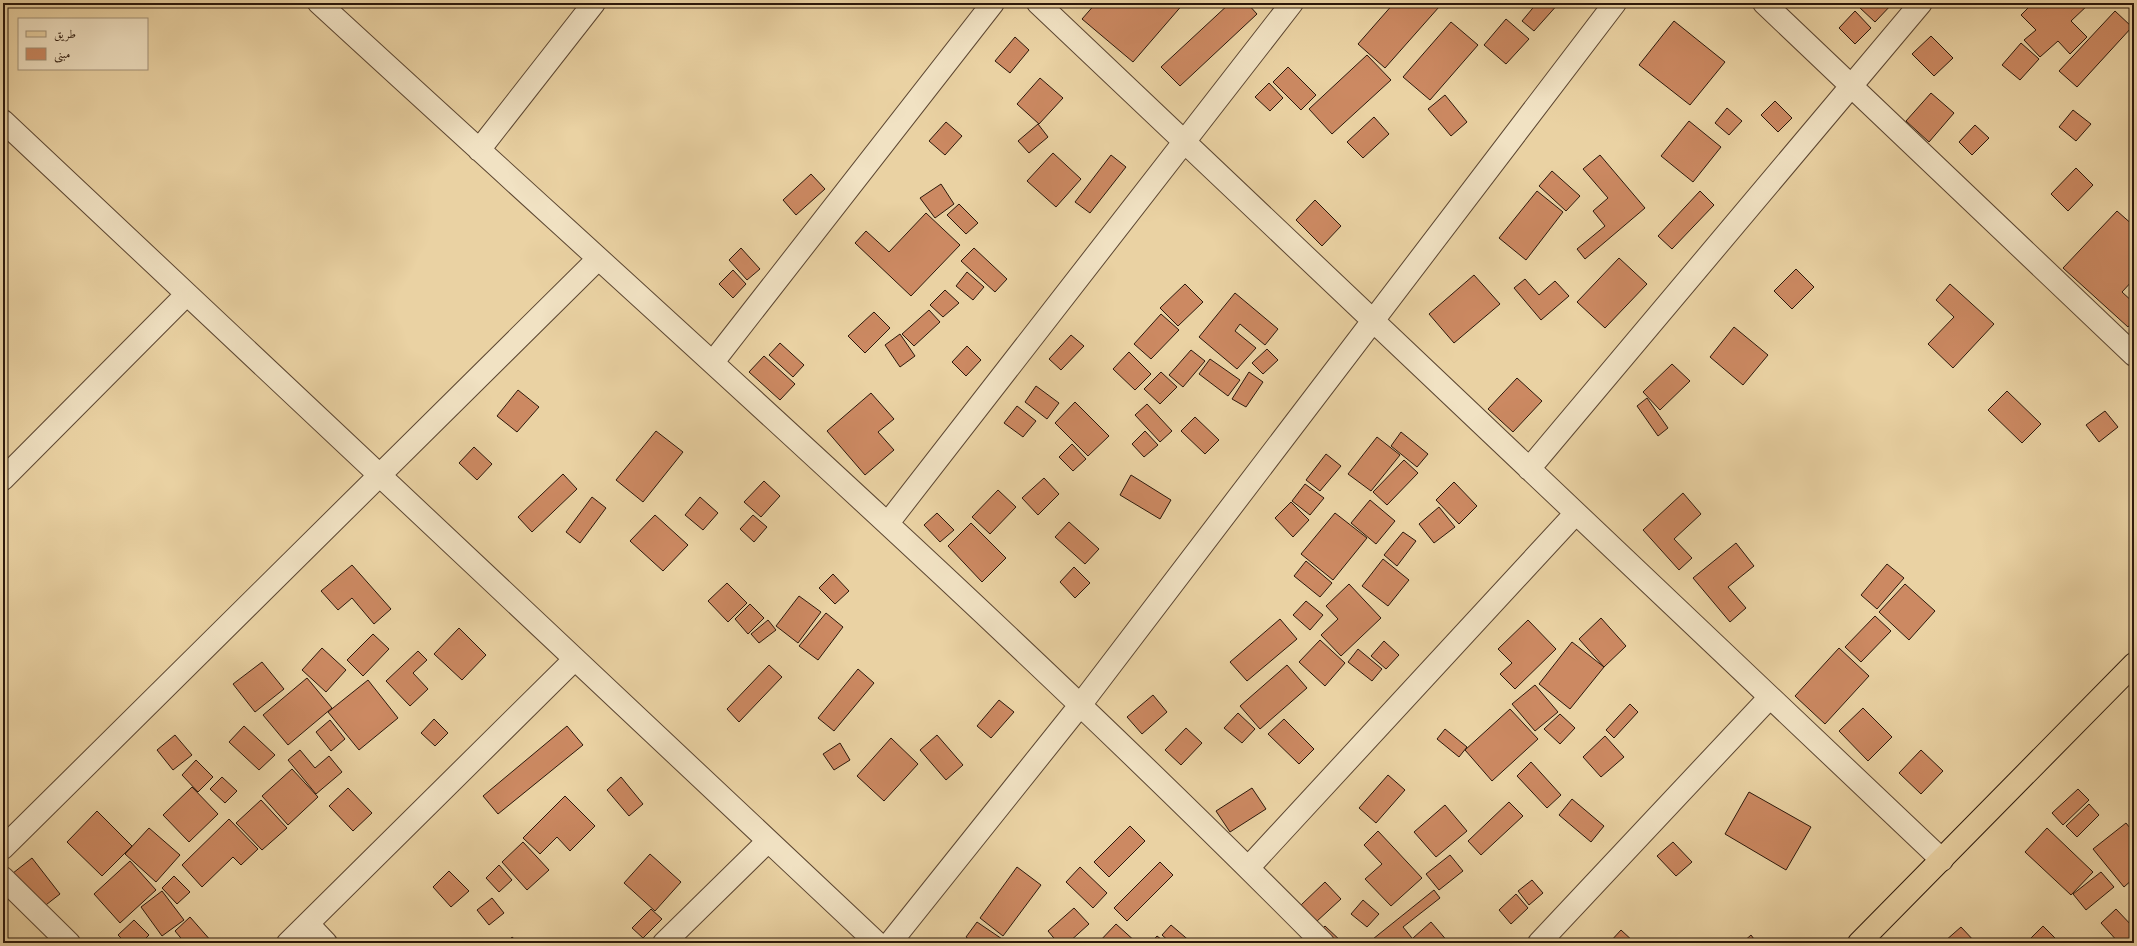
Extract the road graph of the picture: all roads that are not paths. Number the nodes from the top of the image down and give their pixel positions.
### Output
1 (319, 3) edge
2 (594, 3) edge
3 (994, 3) edge
4 (1038, 3) edge
5 (1292, 3) edge
6 (1615, 3) edge
7 (1764, 3) edge
8 (1921, 3) edge
9 (1851, 86) junction
10 (3, 121) edge
11 (1184, 142) junction
12 (479, 150) junction
13 (598, 259) junction
14 (187, 294) junction
15 (1372, 320) junction
16 (2134, 356) edge
17 (713, 362) junction
18 (1529, 469) junction
19 (381, 476) junction
20 (3, 478) edge
21 (1576, 513) junction
22 (888, 523) junction
23 (575, 659) junction
24 (2134, 664) edge
25 (1770, 697) junction
26 (1081, 704) junction
27 (768, 841) junction
28 (3, 848) edge
29 (1942, 860) junction
30 (1248, 868) junction
31 (3, 878) edge
32 (308, 924) junction
33 (69, 943) edge
34 (288, 943) edge
35 (326, 943) edge
36 (664, 943) edge
37 (877, 943) edge
38 (890, 943) edge
39 (1323, 943) edge
40 (1539, 943) edge
41 (1859, 943) edge

1 - 12 street
2 - 12 street
3 - 17 street
4 - 11 street
5 - 11 street
6 - 15 street
7 - 9 street
8 - 9 street
9 - 16 street
9 - 18 street
10 - 14 street
11 - 15 street
11 - 22 street
12 - 13 street
13 - 17 street
13 - 19 street
14 - 19 street
14 - 20 street
15 - 18 street
15 - 26 street
17 - 22 street
18 - 21 street
19 - 23 street
19 - 28 street
21 - 25 street
21 - 30 street
22 - 26 street
23 - 27 street
23 - 32 street
24 - 29 main road
25 - 29 street
25 - 40 street
26 - 30 street
26 - 38 street
27 - 36 street
27 - 37 street
29 - 41 main road
30 - 39 street
31 - 33 street
32 - 34 street
32 - 35 street

